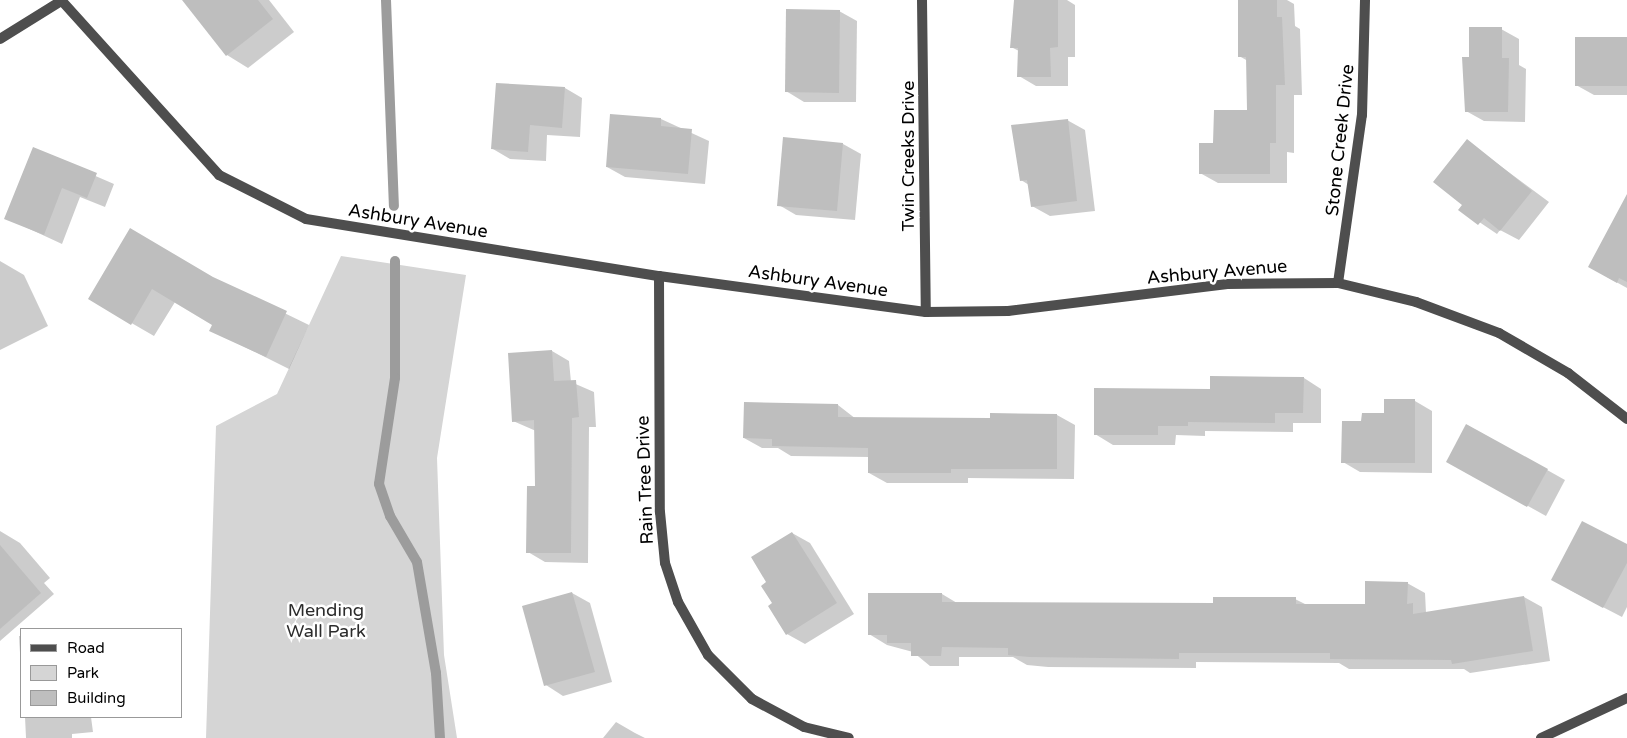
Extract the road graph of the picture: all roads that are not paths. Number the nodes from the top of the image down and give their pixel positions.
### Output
1 (922, 0) edge
2 (1365, 0) edge
3 (61, 1) edge
4 (0, 39) edge
5 (659, 276) junction
6 (1338, 283) junction
7 (926, 312) junction
8 (1627, 419) edge
9 (1627, 698) edge
10 (849, 738) edge
11 (1541, 738) edge

1 - 7 street, Twin Creeks Drive
2 - 6 street, Stone Creek Drive
3 - 4 street
3 - 5 street, Ashbury Avenue
5 - 7 street, Ashbury Avenue
5 - 10 street, Rain Tree Drive
6 - 7 street, Ashbury Avenue
6 - 8 street, Ashbury Avenue
9 - 11 street

